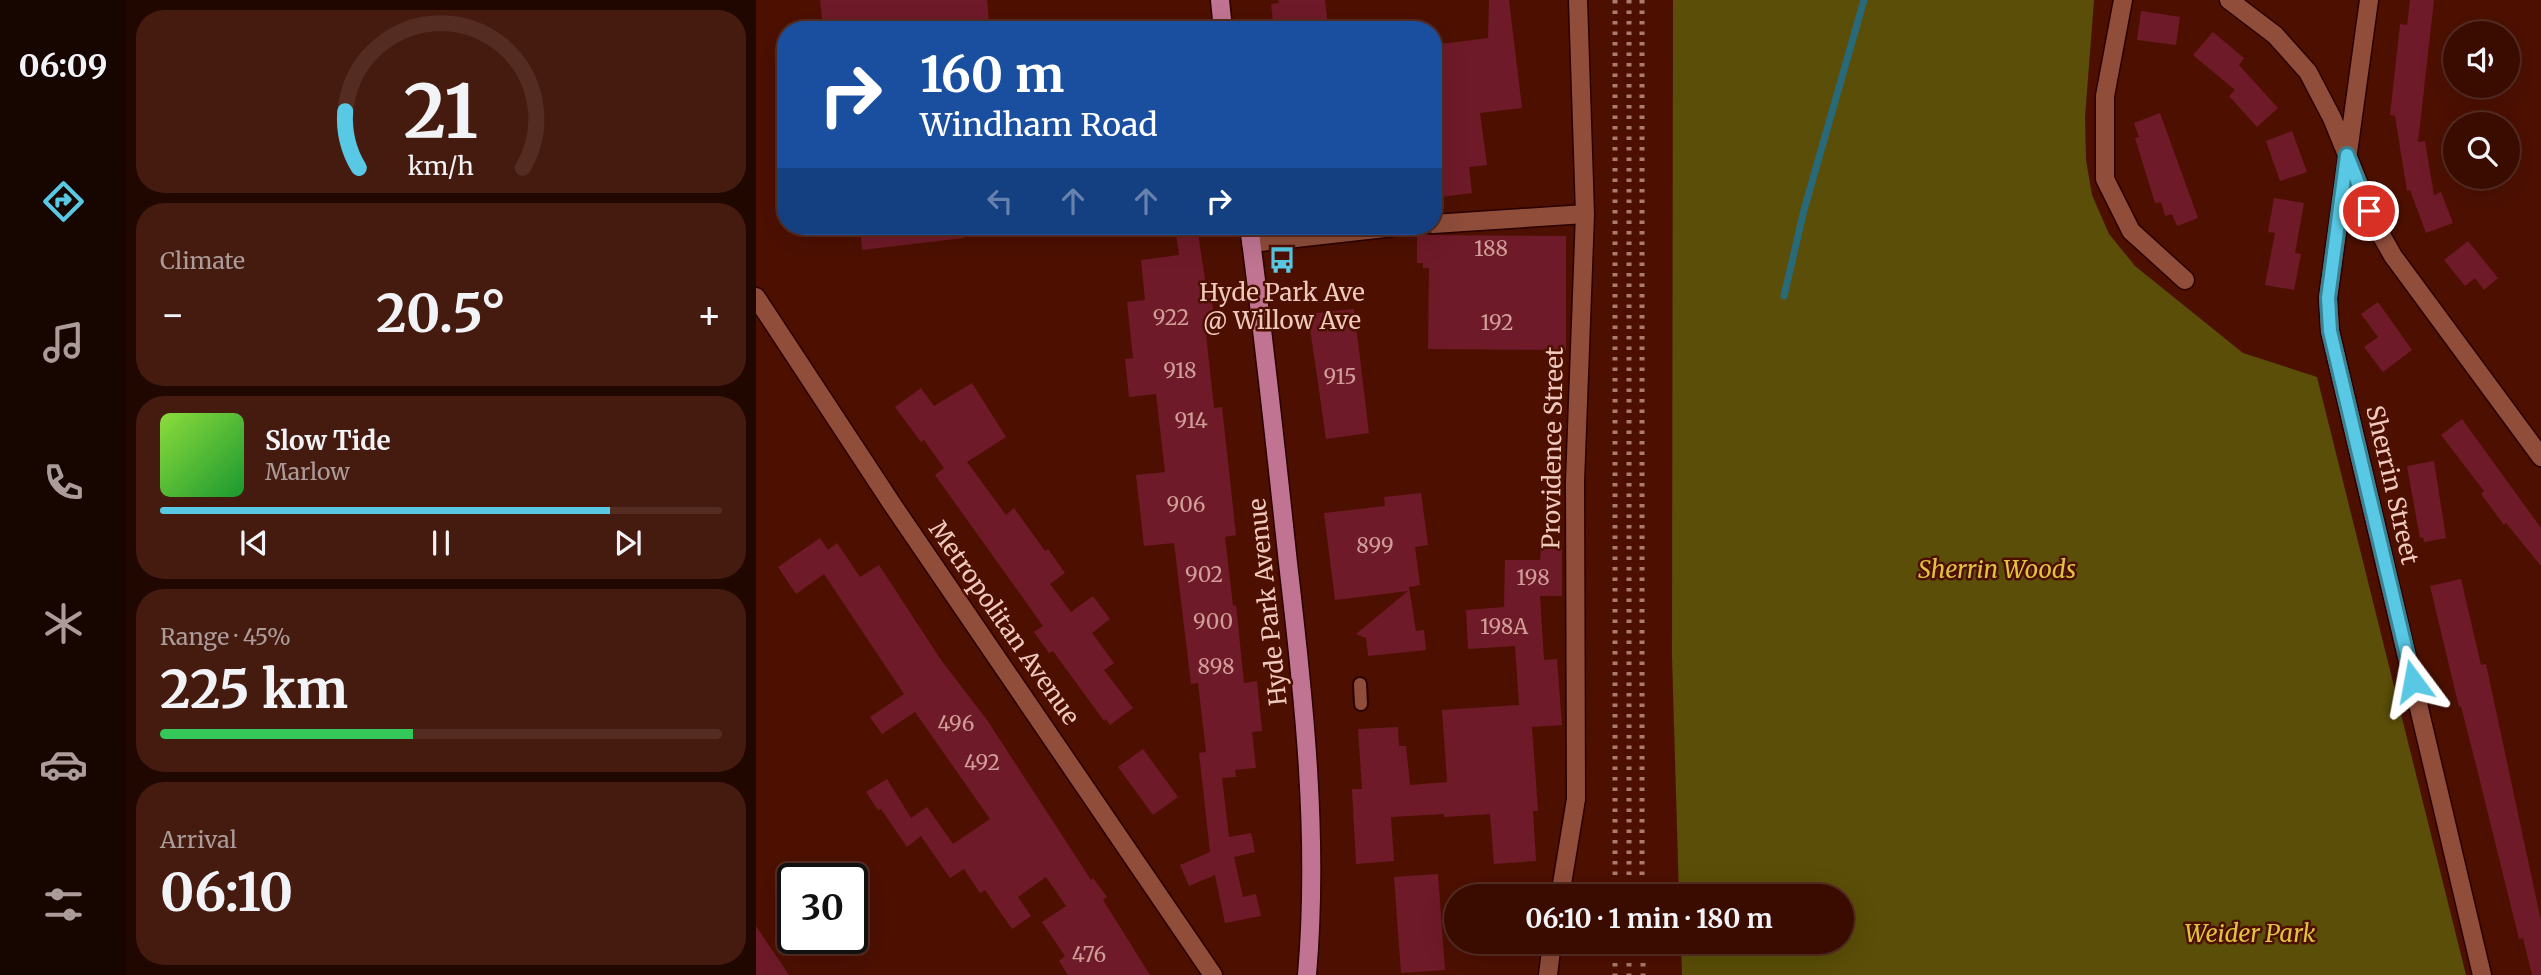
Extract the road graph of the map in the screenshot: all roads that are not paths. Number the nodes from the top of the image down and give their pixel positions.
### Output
1 (1220, 0) edge
2 (1578, 0) edge
3 (2123, 0) edge
4 (2229, 0) edge
5 (2369, 0) edge
6 (1222, 21) edge
7 (2347, 155) junction
8 (1585, 214) junction
9 (1442, 223) edge
10 (1250, 235) edge
11 (2185, 280) dead end
12 (756, 297) edge
13 (2541, 457) edge
14 (1360, 684) dead end
15 (1361, 704) dead end
16 (1562, 884) edge
17 (1551, 954) edge
18 (1213, 975) edge
19 (1307, 975) edge
20 (1548, 975) edge
21 (2482, 975) edge

1 - 6 main road
2 - 8 street, Providence Street
3 - 11 street
4 - 7 street
5 - 7 street, Sherrin Street
7 - 13 street
7 - 21 street, Sherrin Street
8 - 9 street
8 - 16 street, Providence Street
10 - 19 main road, Hyde Park Avenue
12 - 18 street, Metropolitan Avenue
14 - 15 lane
17 - 20 street

